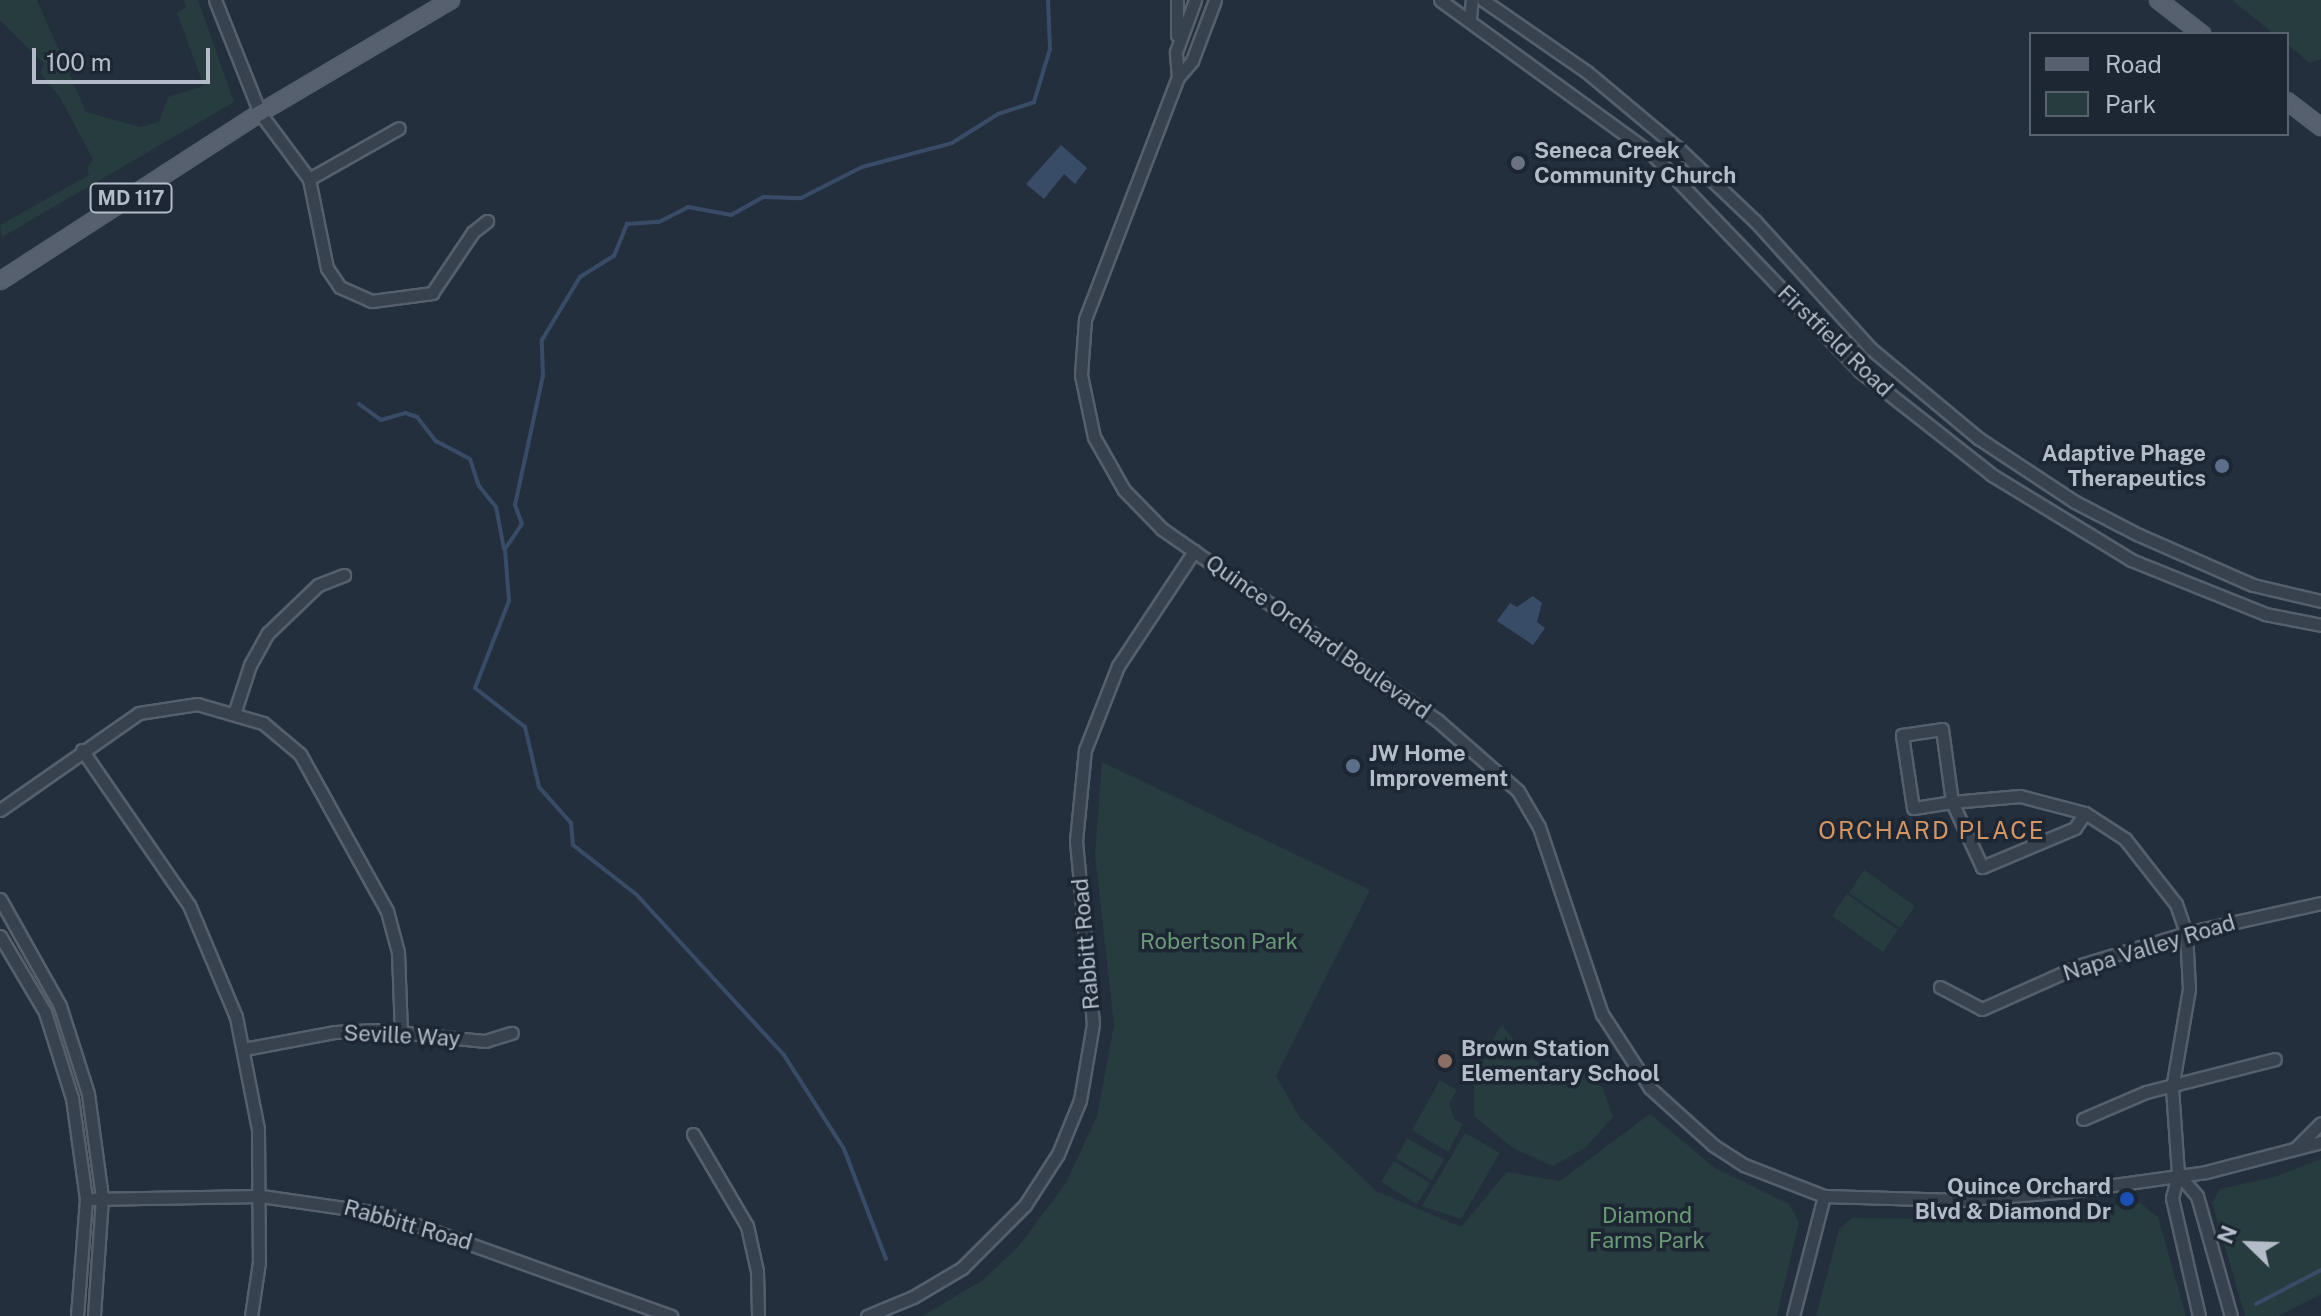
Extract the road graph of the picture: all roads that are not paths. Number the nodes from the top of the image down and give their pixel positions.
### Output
1 (215, 0) edge
2 (451, 0) edge
3 (1177, 0) edge
4 (1195, 0) edge
5 (1215, 0) edge
6 (1440, 0) edge
7 (1472, 0) edge
8 (2158, 0) edge
9 (1488, 1) edge
10 (1470, 18) junction
11 (2199, 32) edge
12 (1176, 52) junction
13 (1178, 77) junction
14 (2289, 103) edge
15 (260, 113) junction
16 (2321, 127) edge
17 (399, 128) dead end
18 (309, 179) junction
19 (487, 221) dead end
20 (0, 281) edge
21 (1194, 551) junction
22 (344, 575) dead end
23 (2321, 601) edge
24 (2321, 625) edge
25 (235, 711) junction
26 (82, 750) junction
27 (1952, 802) junction
28 (0, 810) edge
29 (2085, 813) junction
30 (0, 899) edge
31 (2321, 903) edge
32 (2186, 933) junction
33 (0, 936) edge
34 (1940, 987) dead end
35 (401, 1032) junction
36 (512, 1033) dead end
37 (244, 1049) junction
38 (2275, 1059) dead end
39 (2172, 1088) junction
40 (2083, 1119) dead end
41 (2321, 1123) edge
42 (693, 1134) dead end
43 (2321, 1142) edge
44 (2293, 1152) junction
45 (2178, 1174) junction
46 (261, 1196) junction
47 (1824, 1196) junction
48 (102, 1198) junction
49 (86, 1199) junction
50 (77, 1316) edge
51 (94, 1316) edge
52 (251, 1316) edge
53 (671, 1316) edge
54 (758, 1316) edge
55 (867, 1316) edge
56 (1793, 1316) edge
57 (2199, 1316) edge
58 (2231, 1316) edge

1 - 15 street
2 - 15 main road, MD 117
3 - 12 street
4 - 12 street, Quince Orchard Boulevard
5 - 13 street, Quince Orchard Boulevard
6 - 10 street, Firstfield Road
7 - 10 street
8 - 11 main road
9 - 10 street
9 - 23 street, Firstfield Road
10 - 24 street, Firstfield Road
12 - 13 street, Quince Orchard Boulevard
13 - 21 street, Quince Orchard Boulevard
14 - 16 main road
15 - 18 street
15 - 20 main road, MD 117
17 - 18 street
18 - 19 street
21 - 47 street, Quince Orchard Boulevard
21 - 55 street, Rabbitt Road
22 - 25 street
25 - 26 street
25 - 35 street
26 - 28 street
26 - 37 street
27 - 27 street
27 - 29 street
27 - 29 street
29 - 32 street
30 - 48 street
31 - 32 street, Napa Valley Road
32 - 34 street, Napa Valley Road
32 - 39 street
33 - 49 street
35 - 36 street, Seville Way
35 - 37 street, Seville Way
37 - 46 street
38 - 39 street
39 - 40 street
39 - 45 street
41 - 44 street
42 - 54 street
43 - 44 street, Quince Orchard Boulevard
44 - 45 street, Quince Orchard Boulevard
45 - 47 street, Quince Orchard Boulevard
45 - 57 street
45 - 58 street
46 - 48 street, Rabbitt Road
46 - 52 street
46 - 53 street, Rabbitt Road
47 - 56 street
48 - 49 street, Rabbitt Road
48 - 51 street
49 - 50 street

